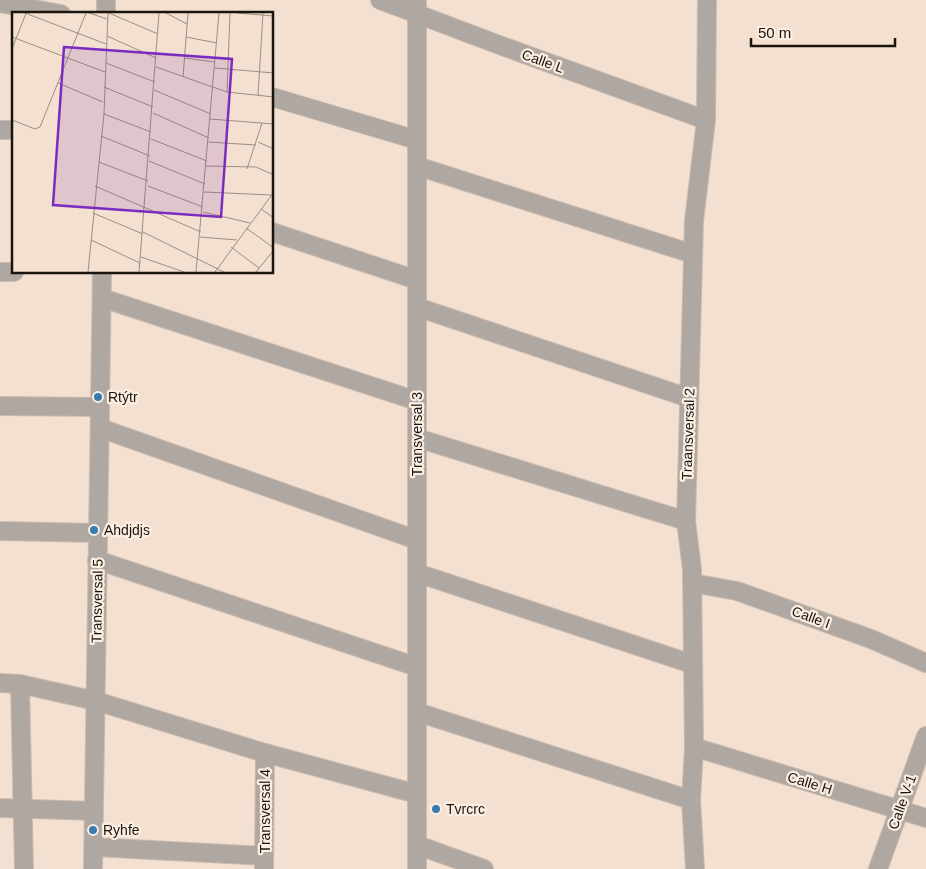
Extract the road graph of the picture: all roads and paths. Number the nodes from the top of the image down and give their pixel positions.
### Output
1 (380, 0) edge
2 (707, 0) edge
3 (0, 3) edge
4 (417, 6) edge
5 (51, 12) edge
6 (274, 98) edge
7 (706, 120) junction
8 (417, 140) junction
9 (417, 166) junction
10 (274, 233) edge
11 (693, 254) junction
12 (102, 274) edge
13 (417, 280) junction
14 (102, 298) junction
15 (417, 307) junction
16 (689, 398) junction
17 (417, 401) junction
18 (0, 406) edge
19 (100, 407) junction
20 (100, 428) junction
21 (417, 438) junction
22 (686, 520) junction
23 (0, 531) edge
24 (98, 533) junction
25 (417, 540) junction
26 (98, 560) junction
27 (417, 573) junction
28 (692, 584) junction
29 (926, 663) edge
30 (692, 664) junction
31 (417, 667) junction
32 (0, 683) edge
33 (20, 684) junction
34 (96, 701) junction
35 (417, 712) junction
36 (926, 736) edge
37 (694, 747) junction
38 (265, 753) junction
39 (417, 794) junction
40 (691, 800) junction
41 (0, 808) edge
42 (23, 809) junction
43 (898, 810) junction
44 (94, 811) junction
45 (926, 818) edge
46 (417, 845) junction
47 (94, 847) junction
48 (264, 862) edge
49 (24, 869) edge
50 (93, 869) edge
51 (417, 869) edge
52 (484, 869) edge
53 (695, 869) edge
54 (878, 869) edge

1 - 4 street, Calle L
2 - 7 street, Traansversal 2
3 - 5 street
4 - 7 street, Calle L
4 - 8 street, Transversal 3
6 - 8 street
7 - 11 street, Traansversal 2
8 - 9 street, Transversal 3
9 - 11 street
9 - 13 street, Transversal 3
10 - 13 street
11 - 16 street, Traansversal 2
12 - 14 street, Transversal 5
13 - 15 street, Transversal 3
14 - 17 street
14 - 19 street, Transversal 5
15 - 16 street
15 - 17 street, Transversal 3
16 - 22 street, Traansversal 2
17 - 21 street, Transversal 3
18 - 19 street
19 - 20 street, Transversal 5
20 - 24 street, Transversal 5
20 - 25 street
21 - 22 street
21 - 25 street, Transversal 3
22 - 28 street, Traansversal 2
23 - 24 street
24 - 26 street, Transversal 5
25 - 27 street, Transversal 3
26 - 31 street
26 - 34 street, Transversal 5
27 - 30 street
27 - 31 street, Transversal 3
28 - 29 street, Calle I
28 - 30 street, Traansversal 2
30 - 37 street, Traansversal 2
31 - 35 street, Transversal 3
32 - 33 street
33 - 34 street
33 - 42 street
34 - 38 street
34 - 44 street, Transversal 5
35 - 39 street, Transversal 3
35 - 40 street
36 - 43 street, Calle V-1
37 - 40 street, Traansversal 2
37 - 43 street, Calle H
38 - 39 street
38 - 48 street, Transversal 4
39 - 46 street, Transversal 3
40 - 53 street, Traansversal 2
41 - 42 street
42 - 44 street
42 - 49 street
43 - 45 street, Calle H
43 - 54 street, Calle V-1
44 - 47 street, Transversal 5
46 - 51 street, Transversal 3
46 - 52 street
47 - 48 street
47 - 50 street, Transversal 5

